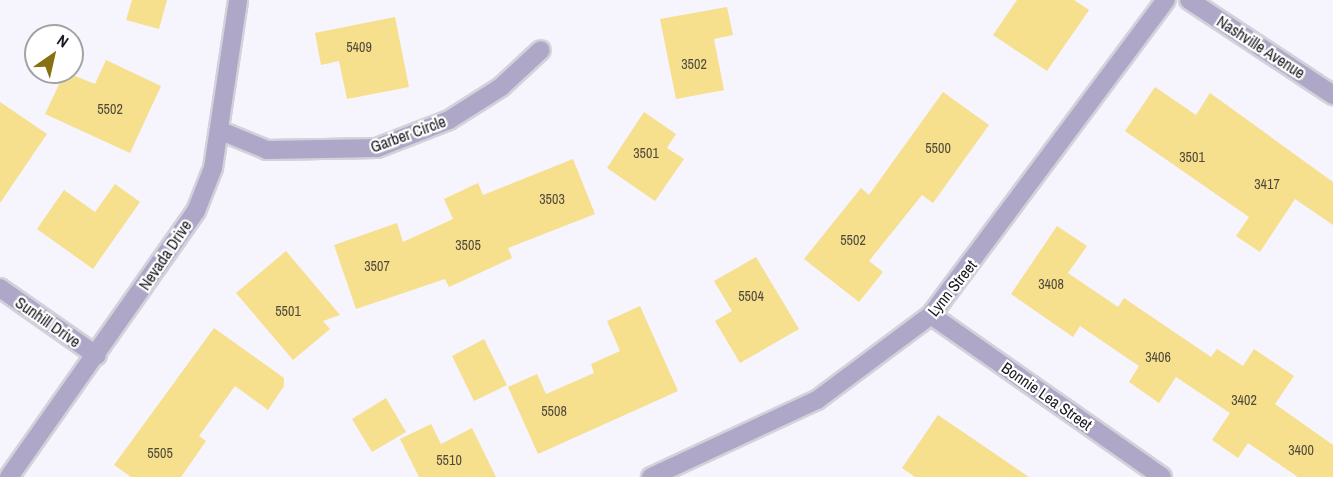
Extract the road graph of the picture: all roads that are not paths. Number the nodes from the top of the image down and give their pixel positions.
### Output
1 (238, 0) edge
2 (1166, 0) edge
3 (1189, 0) edge
4 (541, 50) dead end
5 (1333, 95) edge
6 (220, 131) junction
7 (0, 288) edge
8 (931, 315) junction
9 (96, 356) junction
10 (9, 477) edge
11 (651, 477) edge
12 (1162, 477) edge

1 - 6 street, Nevada Drive
2 - 8 street, Lynn Street
3 - 5 street, Nashville Avenue
4 - 6 street, Garber Circle
6 - 9 street, Nevada Drive
7 - 9 street, Sunhill Drive
8 - 11 street, Lynn Street
8 - 12 street, Bonnie Lea Street
9 - 10 street, Nevada Drive

